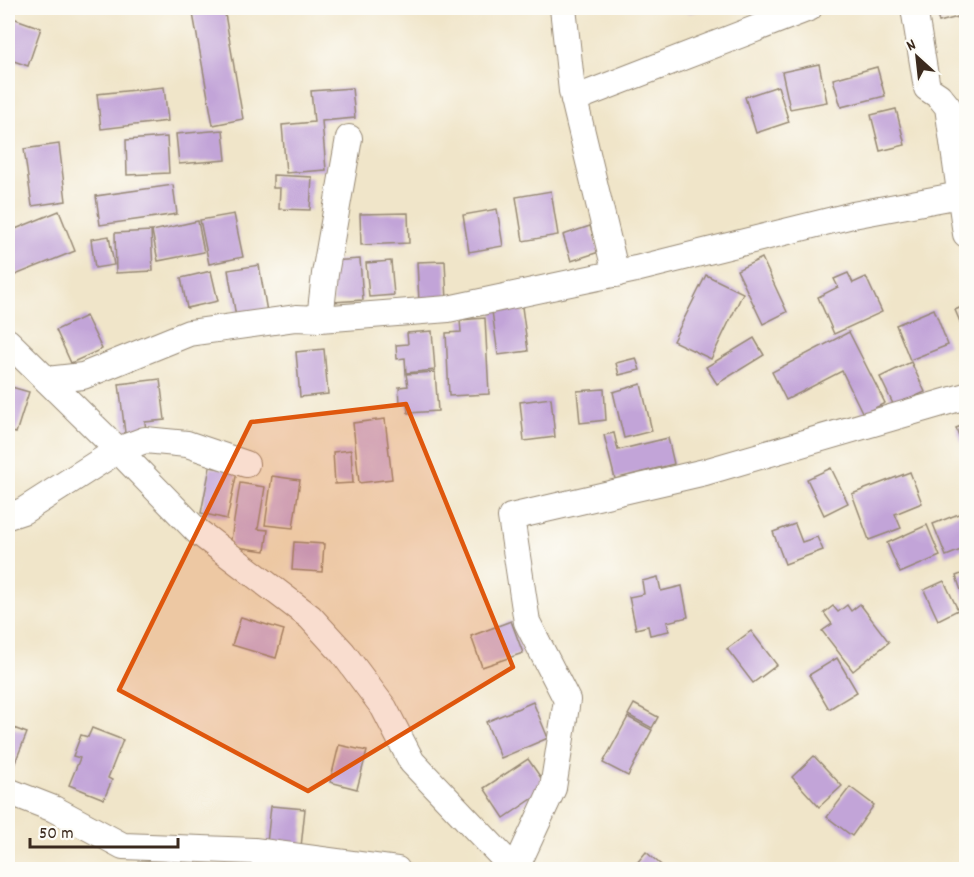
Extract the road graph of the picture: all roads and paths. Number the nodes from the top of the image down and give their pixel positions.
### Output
1 (563, 8) edge
2 (809, 8) edge
3 (914, 8) edge
4 (574, 99) junction
5 (349, 138) dead end
6 (960, 195) junction
7 (966, 234) edge
8 (616, 274) junction
9 (320, 319) junction
10 (8, 342) edge
11 (47, 380) junction
12 (966, 396) edge
13 (118, 450) junction
14 (246, 464) dead end
15 (8, 516) edge
16 (8, 791) edge
17 (397, 870) edge
18 (515, 870) edge

1 - 4 street
2 - 4 street
3 - 6 street
4 - 8 street
5 - 9 street
6 - 7 street
6 - 8 street
8 - 9 street
9 - 11 street
10 - 11 street
11 - 13 street
12 - 18 street
13 - 14 street
13 - 15 street
13 - 18 street
16 - 17 street

